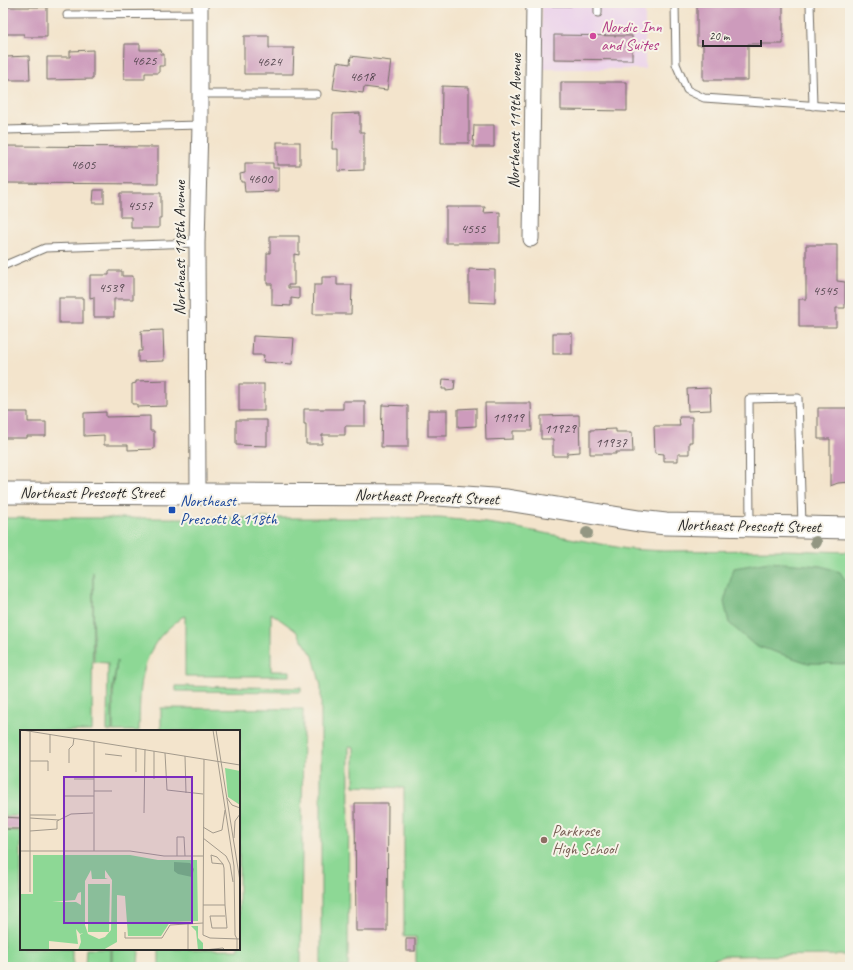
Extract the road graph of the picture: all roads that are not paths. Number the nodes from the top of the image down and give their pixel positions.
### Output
1 (534, 3) edge
2 (598, 3) edge
3 (675, 3) edge
4 (810, 3) edge
5 (200, 8) edge
6 (598, 13) dead end
7 (67, 15) dead end
8 (200, 94) junction
9 (318, 94) dead end
10 (813, 106) junction
11 (850, 108) edge
12 (200, 125) junction
13 (5, 130) dead end
14 (531, 239) dead end
15 (197, 243) junction
16 (3, 266) edge
17 (3, 493) edge
18 (198, 493) junction
19 (750, 526) junction
20 (802, 527) junction
21 (850, 528) edge

1 - 14 street, Northeast 119th Avenue
2 - 6 lane
3 - 10 lane
4 - 10 lane
5 - 7 lane
5 - 8 street, Northeast 118th Avenue
8 - 9 lane
8 - 12 street, Northeast 118th Avenue
10 - 11 lane
12 - 13 lane
12 - 15 street, Northeast 118th Avenue
15 - 16 lane
15 - 18 street, Northeast 118th Avenue
17 - 18 street, Northeast Prescott Street
18 - 19 street, Northeast Prescott Street
19 - 20 street, Northeast Prescott Street
19 - 20 lane
20 - 21 street, Northeast Prescott Street

